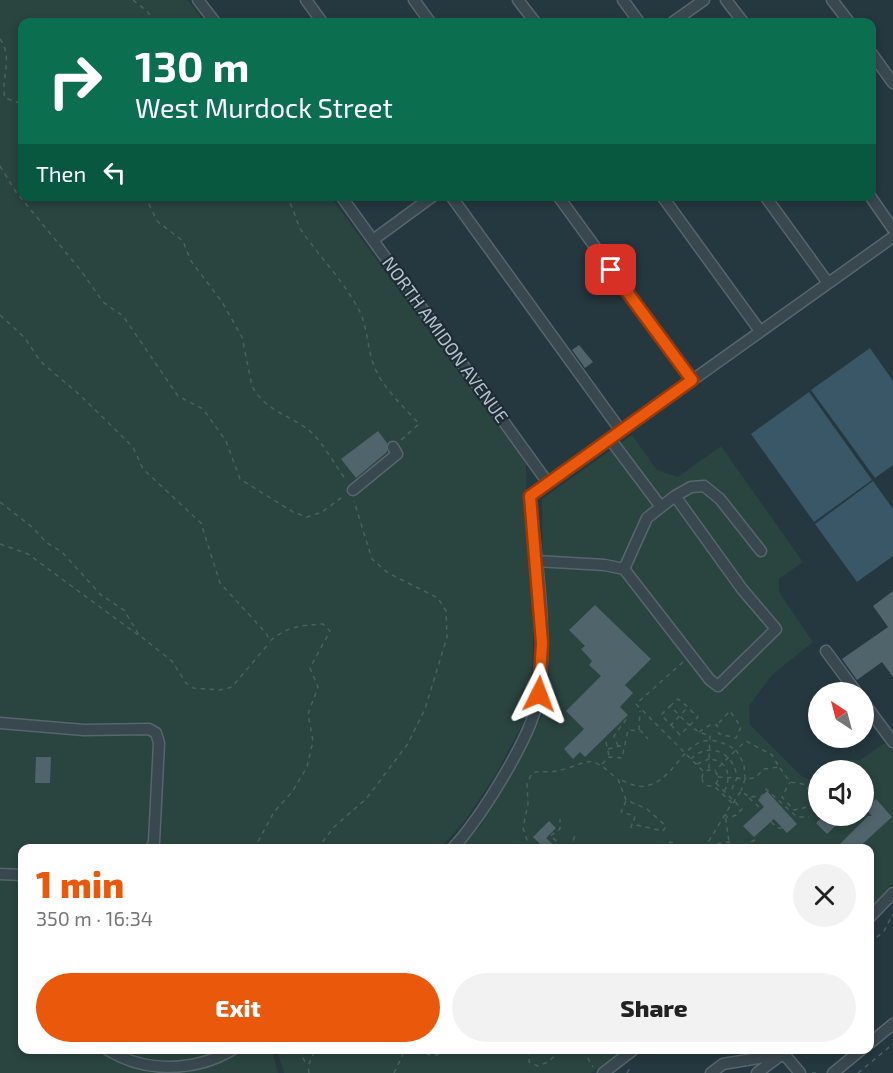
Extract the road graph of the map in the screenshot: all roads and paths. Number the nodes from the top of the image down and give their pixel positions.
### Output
1 (133, 0) edge
2 (198, 0) edge
3 (306, 0) edge
4 (414, 0) edge
5 (518, 0) edge
6 (623, 0) edge
7 (704, 0) edge
8 (726, 0) edge
9 (832, 0) edge
10 (151, 18) edge
11 (211, 18) edge
12 (319, 18) edge
13 (427, 18) edge
14 (532, 18) edge
15 (636, 18) edge
16 (679, 18) edge
17 (740, 18) edge
18 (846, 18) edge
19 (0, 39) edge
20 (876, 60) edge
21 (893, 83) edge
22 (18, 103) edge
23 (0, 166) edge
24 (18, 194) edge
25 (23, 201) edge
26 (147, 201) edge
27 (288, 201) edge
28 (345, 201) edge
29 (426, 201) edge
30 (455, 201) edge
31 (562, 201) edge
32 (666, 201) edge
33 (769, 201) edge
34 (873, 201) edge
35 (893, 229) edge
36 (893, 237) edge
37 (373, 240) junction
38 (828, 283) junction
39 (0, 315) edge
40 (760, 331) junction
41 (692, 380) junction
42 (621, 431) junction
43 (610, 439) junction
44 (393, 447) joint
45 (548, 483) junction
46 (353, 490) junction
47 (675, 496) junction
48 (0, 502) edge
49 (661, 507) junction
50 (0, 544) edge
51 (761, 551) dead end
52 (536, 561) junction
53 (624, 569) junction
54 (139, 635) junction
55 (270, 641) junction
56 (826, 651) dead end
57 (683, 662) dead end
58 (848, 682) edge
59 (670, 706) junction
60 (688, 707) junction
61 (640, 710) junction
62 (680, 715) junction
63 (874, 716) edge
64 (628, 717) dead end
65 (0, 723) edge
66 (671, 725) junction
67 (691, 725) junction
68 (717, 725) junction
69 (639, 731) junction
70 (698, 732) junction
71 (648, 739) dead end
72 (710, 741) junction
73 (606, 742) dead end
74 (893, 742) edge
75 (625, 745) junction
76 (618, 746) junction
77 (608, 749) junction
78 (710, 750) junction
79 (736, 750) junction
80 (684, 753) junction
81 (609, 757) junction
82 (730, 757) junction
83 (691, 759) junction
84 (709, 759) junction
85 (723, 764) junction
86 (602, 765) junction
87 (696, 765) junction
88 (779, 767) junction
89 (709, 770) junction
90 (715, 771) junction
91 (704, 772) junction
92 (718, 777) junction
93 (729, 777) junction
94 (737, 778) junction
95 (618, 779) junction
96 (745, 779) junction
97 (790, 782) junction
98 (716, 783) junction
99 (713, 785) junction
100 (725, 790) junction
101 (741, 791) junction
102 (729, 794) junction
103 (748, 797) junction
104 (735, 799) junction
105 (626, 800) junction
106 (732, 803) junction
107 (759, 807) dead end
108 (725, 814) junction
109 (808, 817) edge
110 (560, 819) dead end
111 (771, 822) dead end
112 (632, 824) junction
113 (631, 828) dead end
114 (784, 828) dead end
115 (576, 832) dead end
116 (755, 840) dead end
117 (729, 842) junction
118 (153, 844) edge
119 (257, 844) edge
120 (321, 844) edge
121 (456, 844) edge
122 (528, 844) edge
123 (558, 844) edge
124 (572, 844) edge
125 (708, 844) edge
126 (714, 844) edge
127 (732, 844) edge
128 (747, 844) edge
129 (0, 874) edge
130 (18, 875) edge
131 (893, 893) edge
132 (874, 913) edge
133 (893, 914) edge
134 (874, 940) edge
135 (893, 1024) edge
136 (874, 1039) edge
137 (893, 1044) edge
138 (117, 1054) edge
139 (224, 1054) edge
140 (301, 1054) edge
141 (313, 1054) edge
142 (403, 1054) edge
143 (529, 1054) edge
144 (557, 1054) edge
145 (586, 1054) edge
146 (627, 1054) edge
147 (784, 1054) junction
148 (856, 1054) edge
149 (308, 1065) junction
150 (599, 1072) edge
151 (309, 1073) edge
152 (394, 1073) edge
153 (711, 1073) edge
154 (757, 1073) edge
155 (800, 1073) edge
156 (812, 1073) edge
157 (816, 1073) edge
158 (833, 1073) edge
159 (858, 1073) edge

1 - 10 path
2 - 11 street
3 - 12 street
4 - 13 street
5 - 14 street
6 - 15 street
7 - 16 street
8 - 17 street
9 - 18 street
19 - 22 path
20 - 21 street
23 - 24 path
25 - 46 path
26 - 46 path
27 - 44 path
28 - 37 street, NORTH AMIDON AVENUE
29 - 37 street
30 - 42 street
31 - 41 street
32 - 40 street
33 - 38 street
34 - 35 street
36 - 38 street
37 - 45 street, NORTH AMIDON AVENUE
38 - 40 street
39 - 55 path
40 - 41 street
41 - 42 street
42 - 43 street
43 - 45 street
43 - 49 street
44 - 46 street
45 - 52 street
46 - 120 path
47 - 49 street
47 - 51 street
47 - 53 street
48 - 54 path
49 - 53 street
50 - 54 path
52 - 53 street
52 - 121 street
54 - 55 path
55 - 119 path
56 - 58 street
57 - 61 path
59 - 60 path
59 - 62 path
59 - 66 path
60 - 62 path
60 - 67 path
61 - 69 path
61 - 80 path
62 - 66 path
62 - 67 path
63 - 74 street
64 - 76 path
65 - 118 street
66 - 67 path
67 - 70 path
68 - 68 path
68 - 70 path
69 - 71 path
69 - 75 path
70 - 72 path
72 - 78 path
72 - 79 path
72 - 80 path
73 - 77 path
75 - 76 path
75 - 81 path
76 - 77 path
77 - 81 path
78 - 82 path
78 - 83 path
78 - 84 path
79 - 82 path
79 - 88 path
79 - 96 path
80 - 83 path
80 - 95 path
81 - 86 path
82 - 85 path
82 - 94 path
83 - 87 path
84 - 85 path
84 - 87 path
84 - 89 path
85 - 90 path
85 - 93 path
86 - 95 path
86 - 122 path
87 - 91 path
88 - 96 path
88 - 97 path
89 - 90 path
89 - 91 path
90 - 92 path
91 - 99 path
92 - 93 path
92 - 98 path
93 - 94 path
93 - 100 path
94 - 96 path
94 - 102 path
95 - 105 path
96 - 101 path
97 - 97 path
98 - 99 path
98 - 100 path
99 - 106 path
100 - 102 path
101 - 103 path
101 - 104 path
102 - 104 path
103 - 107 path
103 - 109 path
104 - 106 path
104 - 108 path
105 - 112 path
105 - 112 path
106 - 108 path
108 - 117 path
108 - 125 path
110 - 123 path
111 - 114 path
112 - 113 path
115 - 124 path
116 - 128 path
117 - 126 path
117 - 127 path
129 - 130 street
131 - 132 street
133 - 134 path
135 - 136 street
137 - 159 path
138 - 139 street
140 - 149 path
141 - 149 path
142 - 152 path
143 - 144 path
145 - 150 path
146 - 150 street
147 - 153 street
147 - 154 street
147 - 155 street
148 - 158 street
149 - 151 path
156 - 157 path

